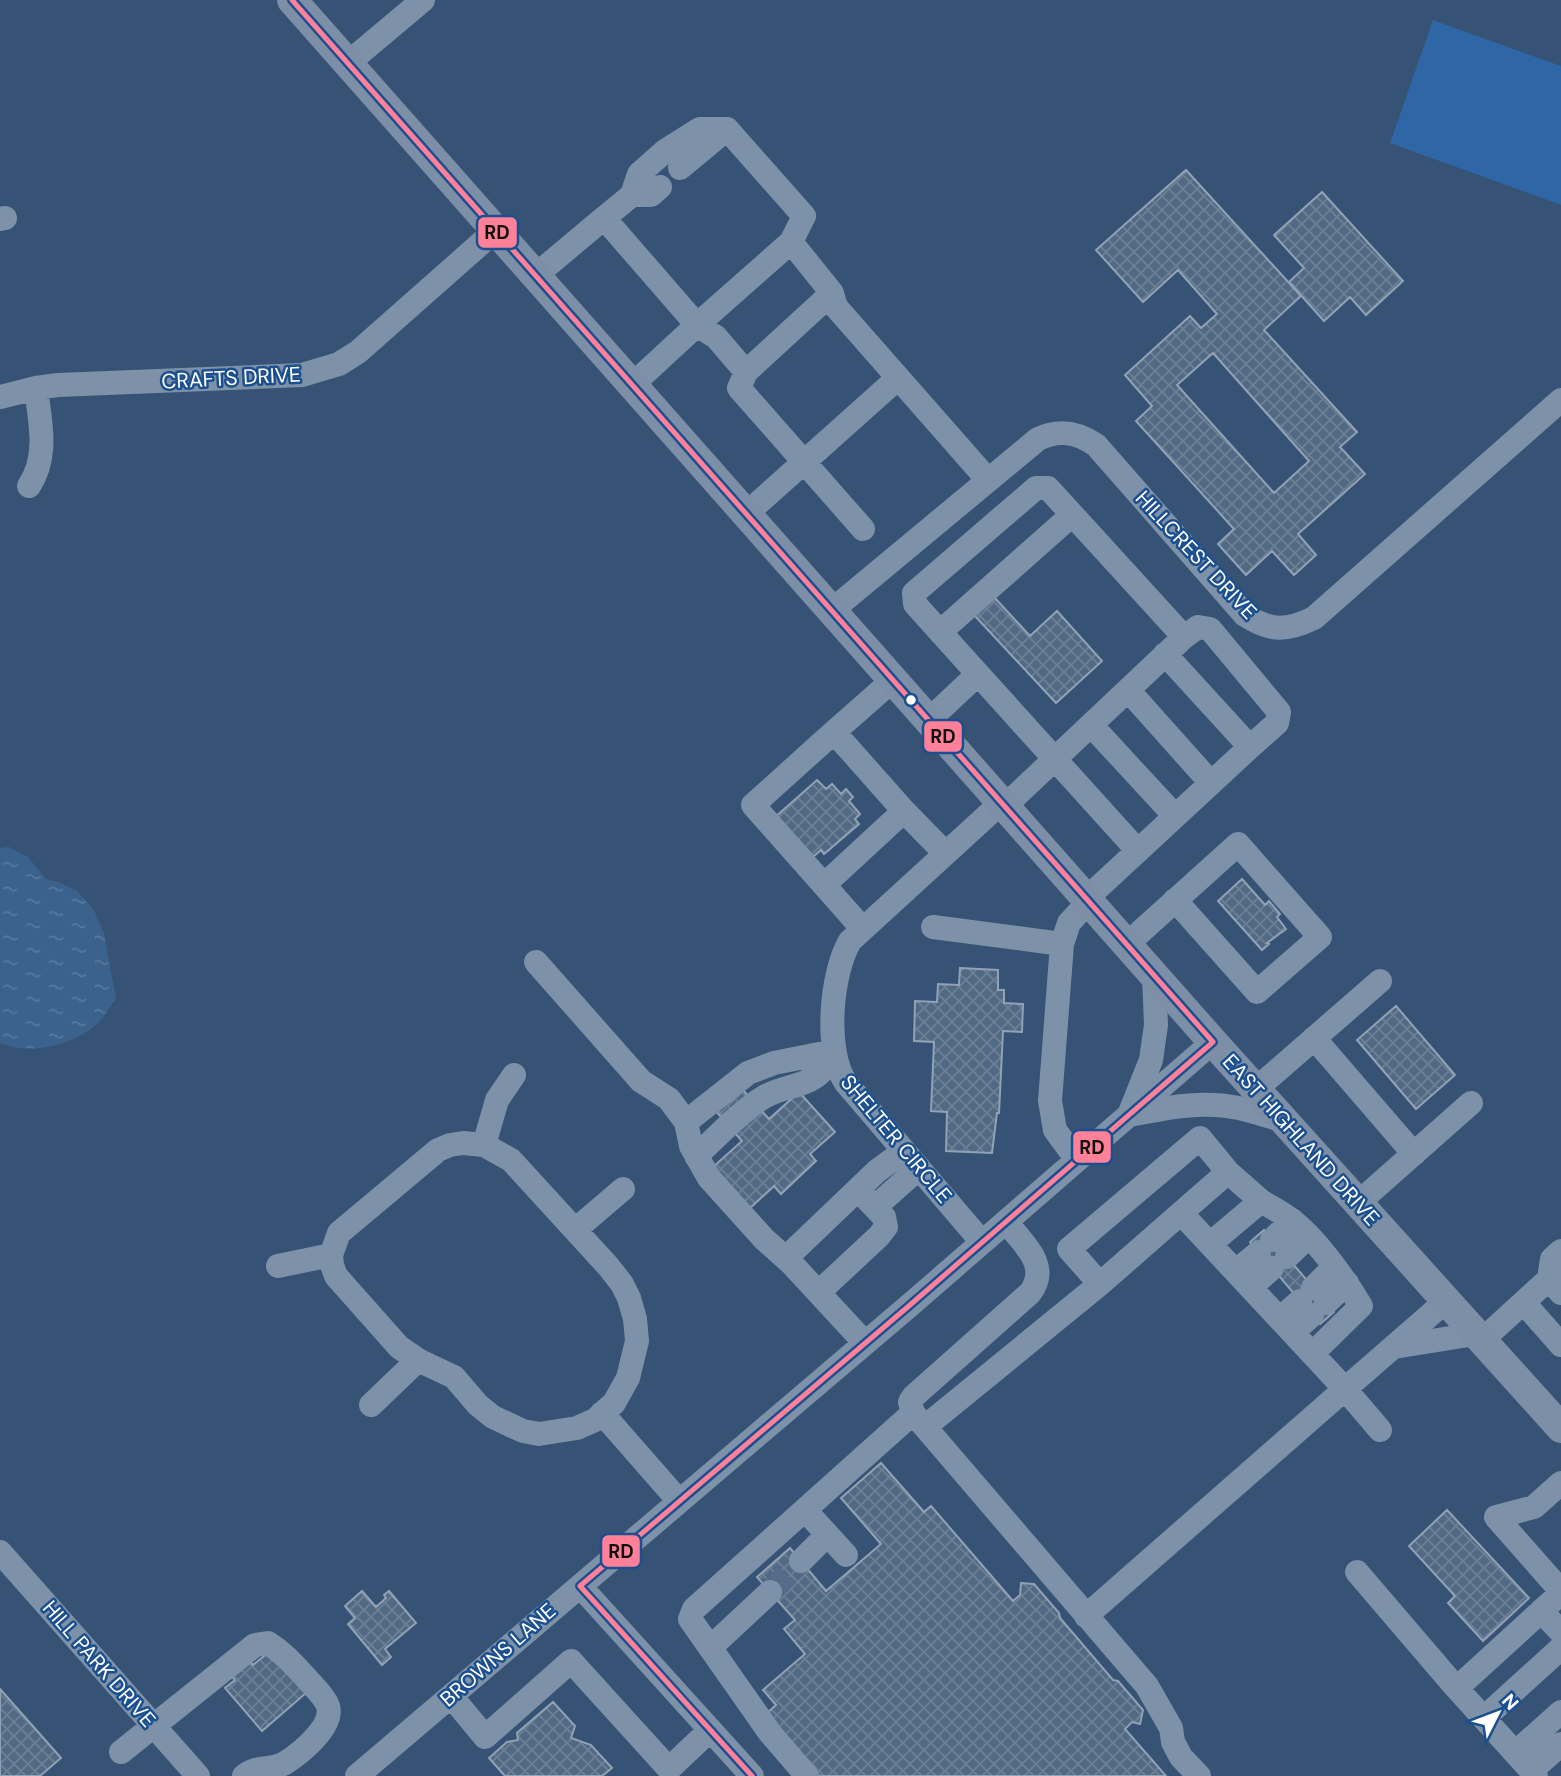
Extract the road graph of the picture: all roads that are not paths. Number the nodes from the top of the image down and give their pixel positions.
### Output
1 (292, 0) edge
2 (423, 0) edge
3 (348, 63) junction
4 (727, 129) junction
5 (680, 168) dead end
6 (660, 187) dead end
7 (632, 195) junction
8 (604, 218) junction
9 (496, 230) junction
10 (791, 242) junction
11 (536, 275) junction
12 (832, 293) junction
13 (697, 325) junction
14 (746, 372) junction
15 (898, 378) junction
16 (632, 385) junction
17 (36, 388) junction
18 (0, 397) edge
19 (1561, 400) edge
20 (805, 462) junction
21 (988, 480) junction
22 (29, 486) dead end
23 (746, 514) junction
24 (1072, 516) junction
25 (863, 529) dead end
26 (831, 611) junction
27 (940, 632) junction
28 (1184, 637) junction
29 (1165, 654) junction
30 (978, 674) junction
31 (893, 680) junction
32 (1128, 690) junction
33 (929, 720) junction
34 (1091, 725) junction
35 (834, 732) junction
36 (1250, 747) junction
37 (1054, 760) junction
38 (1210, 783) junction
39 (1003, 804) junction
40 (904, 811) junction
41 (1175, 817) junction
42 (1138, 851) junction
43 (945, 853) junction
44 (824, 885) junction
45 (1088, 900) junction
46 (1175, 900) junction
47 (933, 927) dead end
48 (862, 928) junction
49 (1062, 944) junction
50 (1126, 944) junction
51 (536, 962) dead end
52 (1154, 975) junction
53 (1380, 981) dead end
54 (1314, 1038) junction
55 (1213, 1042) junction
56 (825, 1053) junction
57 (514, 1075) dead end
58 (1256, 1089) junction
59 (1471, 1104) dead end
60 (1128, 1115) junction
61 (1284, 1121) junction
62 (686, 1122) junction
63 (484, 1145) junction
64 (1414, 1154) junction
65 (696, 1156) junction
66 (911, 1160) junction
67 (1077, 1160) junction
68 (1228, 1172) junction
69 (623, 1189) dead end
70 (866, 1199) junction
71 (1261, 1201) junction
72 (1358, 1203) junction
73 (1181, 1213) junction
74 (1006, 1222) junction
75 (1300, 1228) junction
76 (575, 1230) junction
77 (982, 1242) junction
78 (1210, 1244) junction
79 (1561, 1251) edge
80 (331, 1255) junction
81 (786, 1258) junction
82 (278, 1266) dead end
83 (1341, 1275) junction
84 (1243, 1279) junction
85 (1100, 1284) junction
86 (1555, 1286) edge
87 (819, 1292) junction
88 (1446, 1301) junction
89 (1524, 1303) junction
90 (1286, 1325) junction
91 (1478, 1338) junction
92 (865, 1343) junction
93 (1561, 1345) edge
94 (1394, 1347) junction
95 (1313, 1353) junction
96 (418, 1360) junction
97 (1345, 1389) junction
98 (371, 1405) dead end
99 (602, 1413) junction
100 (1556, 1413) edge
101 (920, 1420) junction
102 (1380, 1430) dead end
103 (1561, 1483) edge
104 (679, 1501) junction
105 (805, 1510) junction
106 (827, 1535) junction
107 (0, 1552) edge
108 (846, 1555) dead end
109 (800, 1561) tunnel mouth
110 (1357, 1572) dead end
111 (580, 1586) junction
112 (770, 1592) tunnel mouth
113 (1561, 1592) edge
114 (1542, 1611) junction
115 (1086, 1616) junction
116 (1561, 1632) edge
117 (710, 1648) junction
118 (1561, 1648) edge
119 (1457, 1688) junction
120 (451, 1696) junction
121 (1484, 1718) junction
122 (153, 1726) junction
123 (1558, 1729) edge
124 (710, 1730) junction
125 (121, 1752) dead end
126 (1528, 1767) edge
127 (665, 1772) edge
128 (748, 1774) edge
129 (198, 1776) edge
130 (244, 1776) edge
131 (357, 1776) edge
132 (807, 1776) edge
133 (1199, 1776) edge

1 - 3 main road, EAST HIGHLAND DRIVE
2 - 3 street
3 - 9 main road, EAST HIGHLAND DRIVE
4 - 5 street
4 - 7 street
4 - 10 street
6 - 7 street
7 - 8 street
8 - 11 street
8 - 13 street
9 - 11 main road, EAST HIGHLAND DRIVE
9 - 17 street, CRAFTS DRIVE
10 - 12 street
10 - 13 street
11 - 16 main road, EAST HIGHLAND DRIVE
12 - 14 street
12 - 15 street
13 - 14 street
13 - 16 street
14 - 20 street
15 - 20 street
15 - 21 street
16 - 23 main road, EAST HIGHLAND DRIVE
17 - 18 street, CRAFTS DRIVE
17 - 22 street
19 - 21 street, HILLCREST DRIVE
20 - 23 street
20 - 25 street
21 - 26 street, HILLCREST DRIVE
23 - 26 main road, EAST HIGHLAND DRIVE
24 - 27 street
24 - 27 street
24 - 28 street
26 - 31 main road, EAST HIGHLAND DRIVE
27 - 30 street
28 - 29 street, SHELTER CIRCLE
28 - 36 street
29 - 32 street, SHELTER CIRCLE
29 - 36 street
30 - 33 street
30 - 37 street
31 - 33 main road, EAST HIGHLAND DRIVE
31 - 35 street
32 - 34 street, SHELTER CIRCLE
32 - 38 street
33 - 39 main road, EAST HIGHLAND DRIVE
34 - 37 street, SHELTER CIRCLE
34 - 41 street
35 - 40 street
35 - 44 street
36 - 38 street
37 - 39 street, SHELTER CIRCLE
37 - 42 street
38 - 41 street
39 - 43 street, SHELTER CIRCLE
39 - 45 main road, EAST HIGHLAND DRIVE
40 - 43 street
40 - 44 street
41 - 42 street
42 - 45 street
43 - 48 street, SHELTER CIRCLE
44 - 48 street
45 - 49 street
45 - 50 main road, EAST HIGHLAND DRIVE
46 - 46 street
46 - 50 street
47 - 49 street
48 - 56 street, SHELTER CIRCLE
49 - 67 street
50 - 52 main road, EAST HIGHLAND DRIVE
51 - 62 street
52 - 55 main road, EAST HIGHLAND DRIVE
52 - 60 street
53 - 54 street
54 - 58 street
54 - 64 street
55 - 58 main road, EAST HIGHLAND DRIVE
55 - 60 street, BROWNS LANE
56 - 62 street
56 - 65 street
56 - 66 street, SHELTER CIRCLE
57 - 63 street
58 - 61 main road, EAST HIGHLAND DRIVE
59 - 64 street
60 - 61 street
60 - 67 street, BROWNS LANE
61 - 72 main road, EAST HIGHLAND DRIVE
62 - 65 street
63 - 76 street
63 - 80 street
64 - 72 street
65 - 81 street
66 - 70 street
66 - 77 street, SHELTER CIRCLE
67 - 74 street, BROWNS LANE
68 - 71 street
68 - 73 street
68 - 85 street
69 - 76 street
70 - 81 street
70 - 87 street
71 - 75 street
71 - 78 street
72 - 88 main road, EAST HIGHLAND DRIVE
73 - 78 street
73 - 85 street
74 - 77 street, BROWNS LANE
74 - 101 street
75 - 83 street
75 - 84 street
76 - 99 street
77 - 92 street, BROWNS LANE
78 - 84 street
79 - 86 street
80 - 82 street
80 - 96 street
81 - 87 street
83 - 90 street
83 - 95 street
84 - 90 street
85 - 101 street
86 - 89 street
87 - 92 street
88 - 91 main road, EAST HIGHLAND DRIVE
88 - 94 street
89 - 91 street
89 - 93 street
90 - 95 street
91 - 94 street
91 - 100 main road, EAST HIGHLAND DRIVE
92 - 104 street, BROWNS LANE
94 - 97 street
95 - 97 street
96 - 98 street
96 - 99 street
97 - 102 street
97 - 115 street
99 - 104 street
101 - 105 street
101 - 115 street
103 - 113 street
104 - 111 street, BROWNS LANE
105 - 106 street
105 - 117 street
106 - 108 street
106 - 109 street
107 - 122 street, HILL PARK DRIVE
110 - 119 street
111 - 120 street, BROWNS LANE
111 - 124 street
112 - 117 street
113 - 114 street
114 - 116 street
114 - 119 street
115 - 133 street
117 - 132 street
118 - 121 street
119 - 121 street
120 - 127 street
120 - 131 street, BROWNS LANE
121 - 126 street
122 - 125 street
122 - 129 street, HILL PARK DRIVE
122 - 130 street
123 - 126 street
124 - 127 street
124 - 128 street

